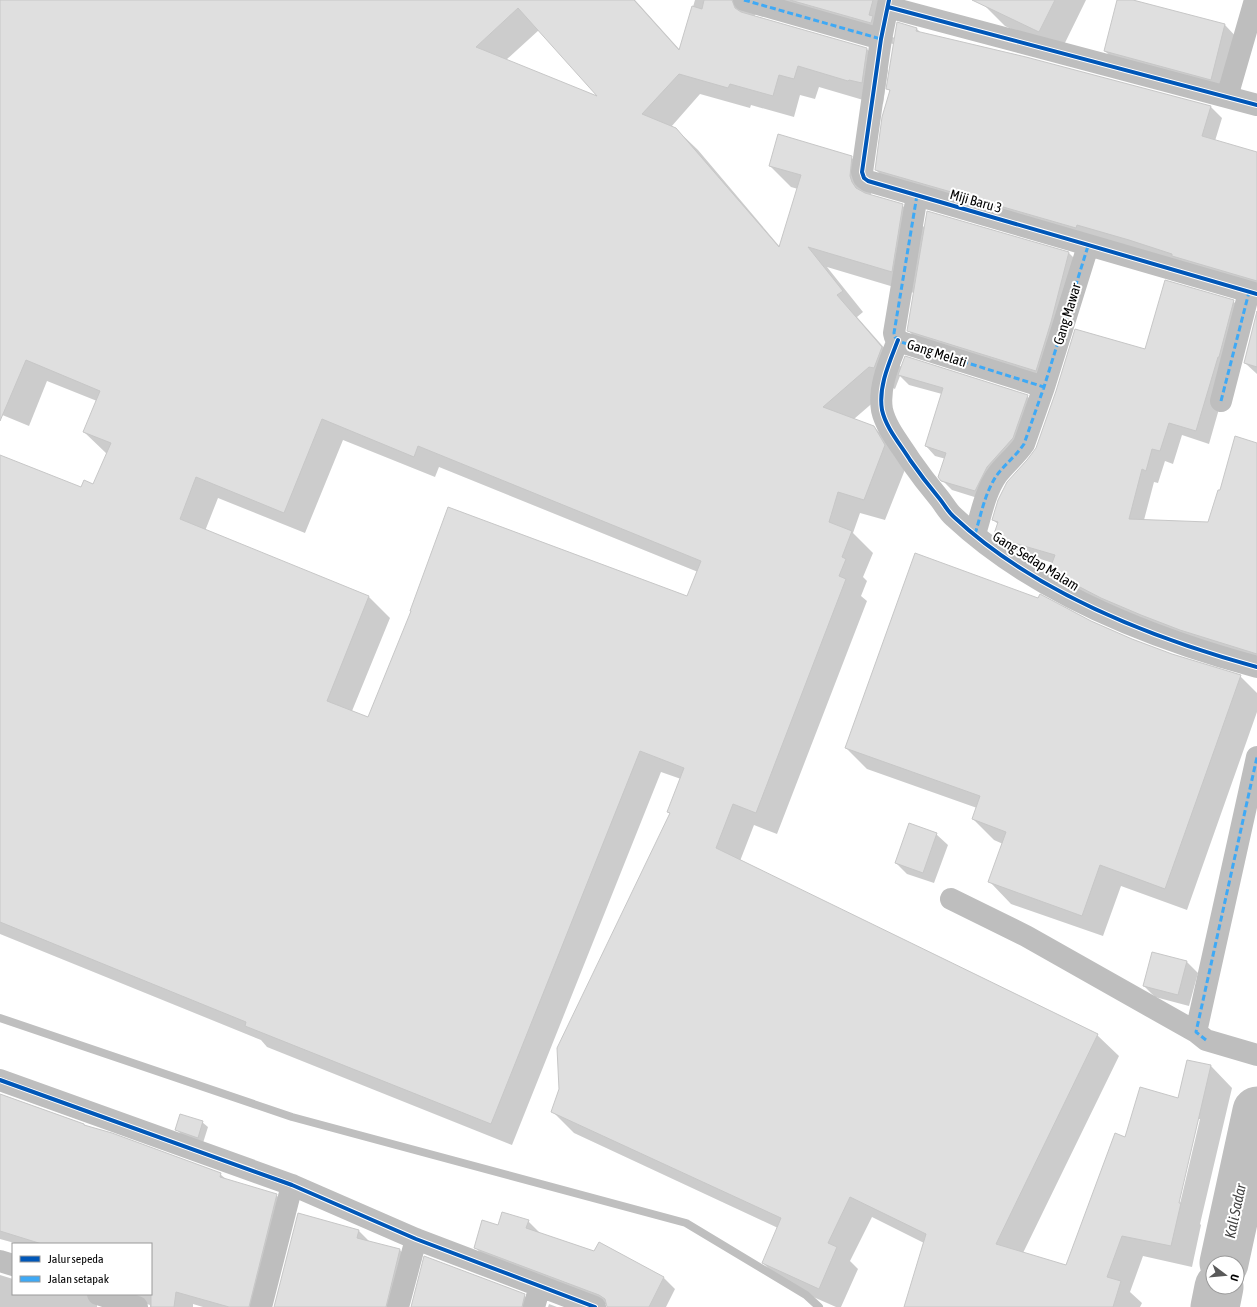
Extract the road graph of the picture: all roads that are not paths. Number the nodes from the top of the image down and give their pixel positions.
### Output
1 (744, 0) edge
2 (1255, 0) edge
3 (888, 4) edge
4 (881, 39) junction
5 (1227, 97) junction
6 (1257, 105) edge
7 (917, 195) junction
8 (1088, 246) junction
9 (1253, 293) edge
10 (898, 340) junction
11 (1045, 385) junction
12 (1221, 402) dead end
13 (975, 534) junction
14 (1257, 667) edge
15 (1257, 757) edge
16 (951, 899) dead end
17 (1201, 1036) junction
18 (1257, 1055) edge
19 (0, 1080) edge
20 (292, 1185) junction
21 (416, 1239) junction
22 (0, 1261) edge
23 (12, 1265) edge
24 (540, 1286) junction
25 (101, 1295) edge
26 (137, 1307) edge
27 (261, 1307) edge
28 (398, 1307) edge
29 (534, 1307) edge
30 (595, 1307) edge

1 - 4 street
2 - 5 street
3 - 4 street, Miji Baru 3
3 - 5 street
4 - 7 street, Miji Baru 3
5 - 6 street
7 - 8 street, Miji Baru 3
7 - 10 street, Gang Melati
8 - 9 street, Miji Baru 3
8 - 11 street, Gang Mawar
9 - 12 street
10 - 11 street, Gang Melati
10 - 13 street, Gang Sedap Malam
11 - 13 street, Gang Mawar
13 - 14 street, Gang Sedap Malam
15 - 17 street
16 - 17 street
17 - 18 street
19 - 20 street
20 - 21 street
20 - 27 street
21 - 24 street
21 - 28 street
22 - 23 street
24 - 29 street
24 - 30 street
25 - 26 street

